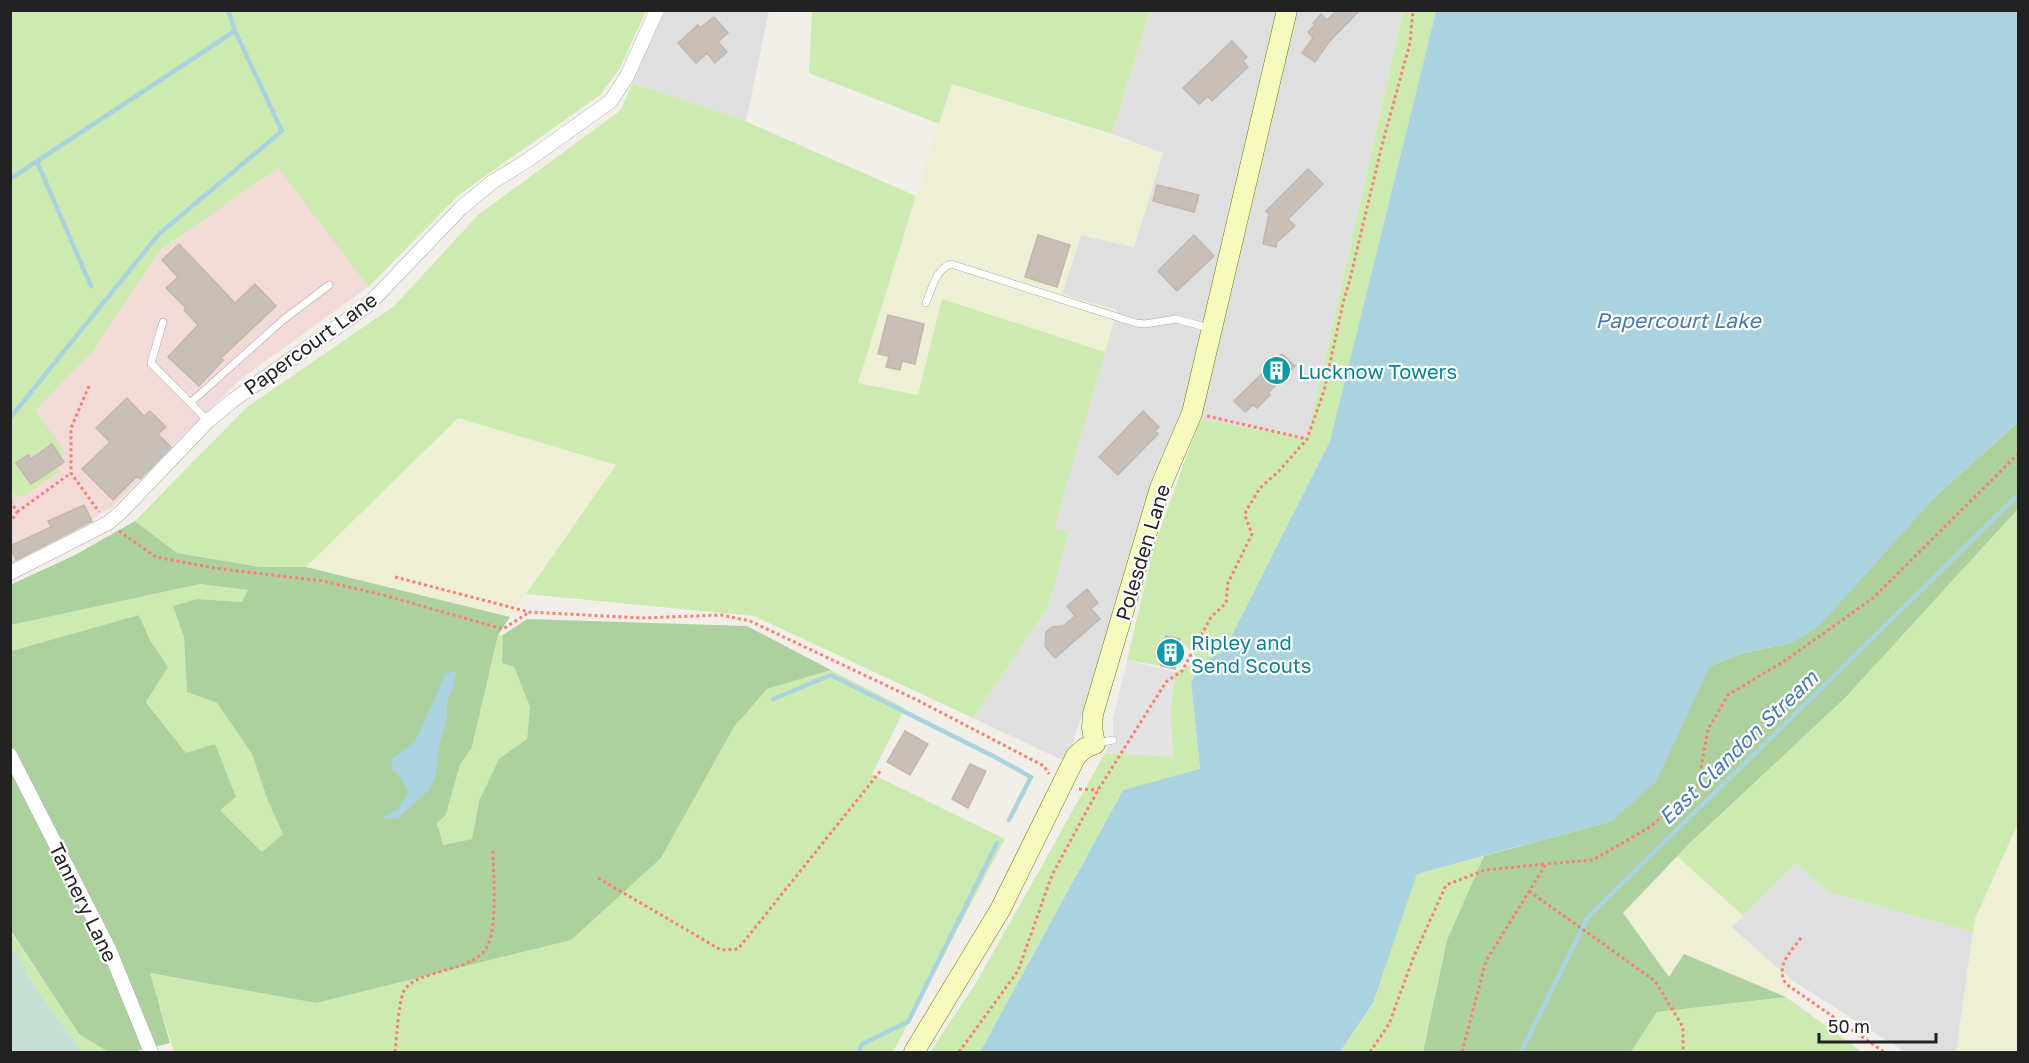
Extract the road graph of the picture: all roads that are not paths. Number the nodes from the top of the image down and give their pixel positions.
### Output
1 (657, 10) edge
2 (1287, 10) edge
3 (329, 285) dead end
4 (926, 303) dead end
5 (163, 322) dead end
6 (1212, 329) junction
7 (190, 403) junction
8 (208, 421) junction
9 (10, 573) edge
10 (10, 755) edge
11 (151, 1053) edge
12 (914, 1053) edge

1 - 8 street, Papercourt Lane
2 - 6 street, Polesden Lane
3 - 7 lane
4 - 6 lane
5 - 7 lane
6 - 12 street, Polesden Lane
7 - 8 lane
8 - 9 street, Papercourt Lane
10 - 11 street, Tannery Lane

